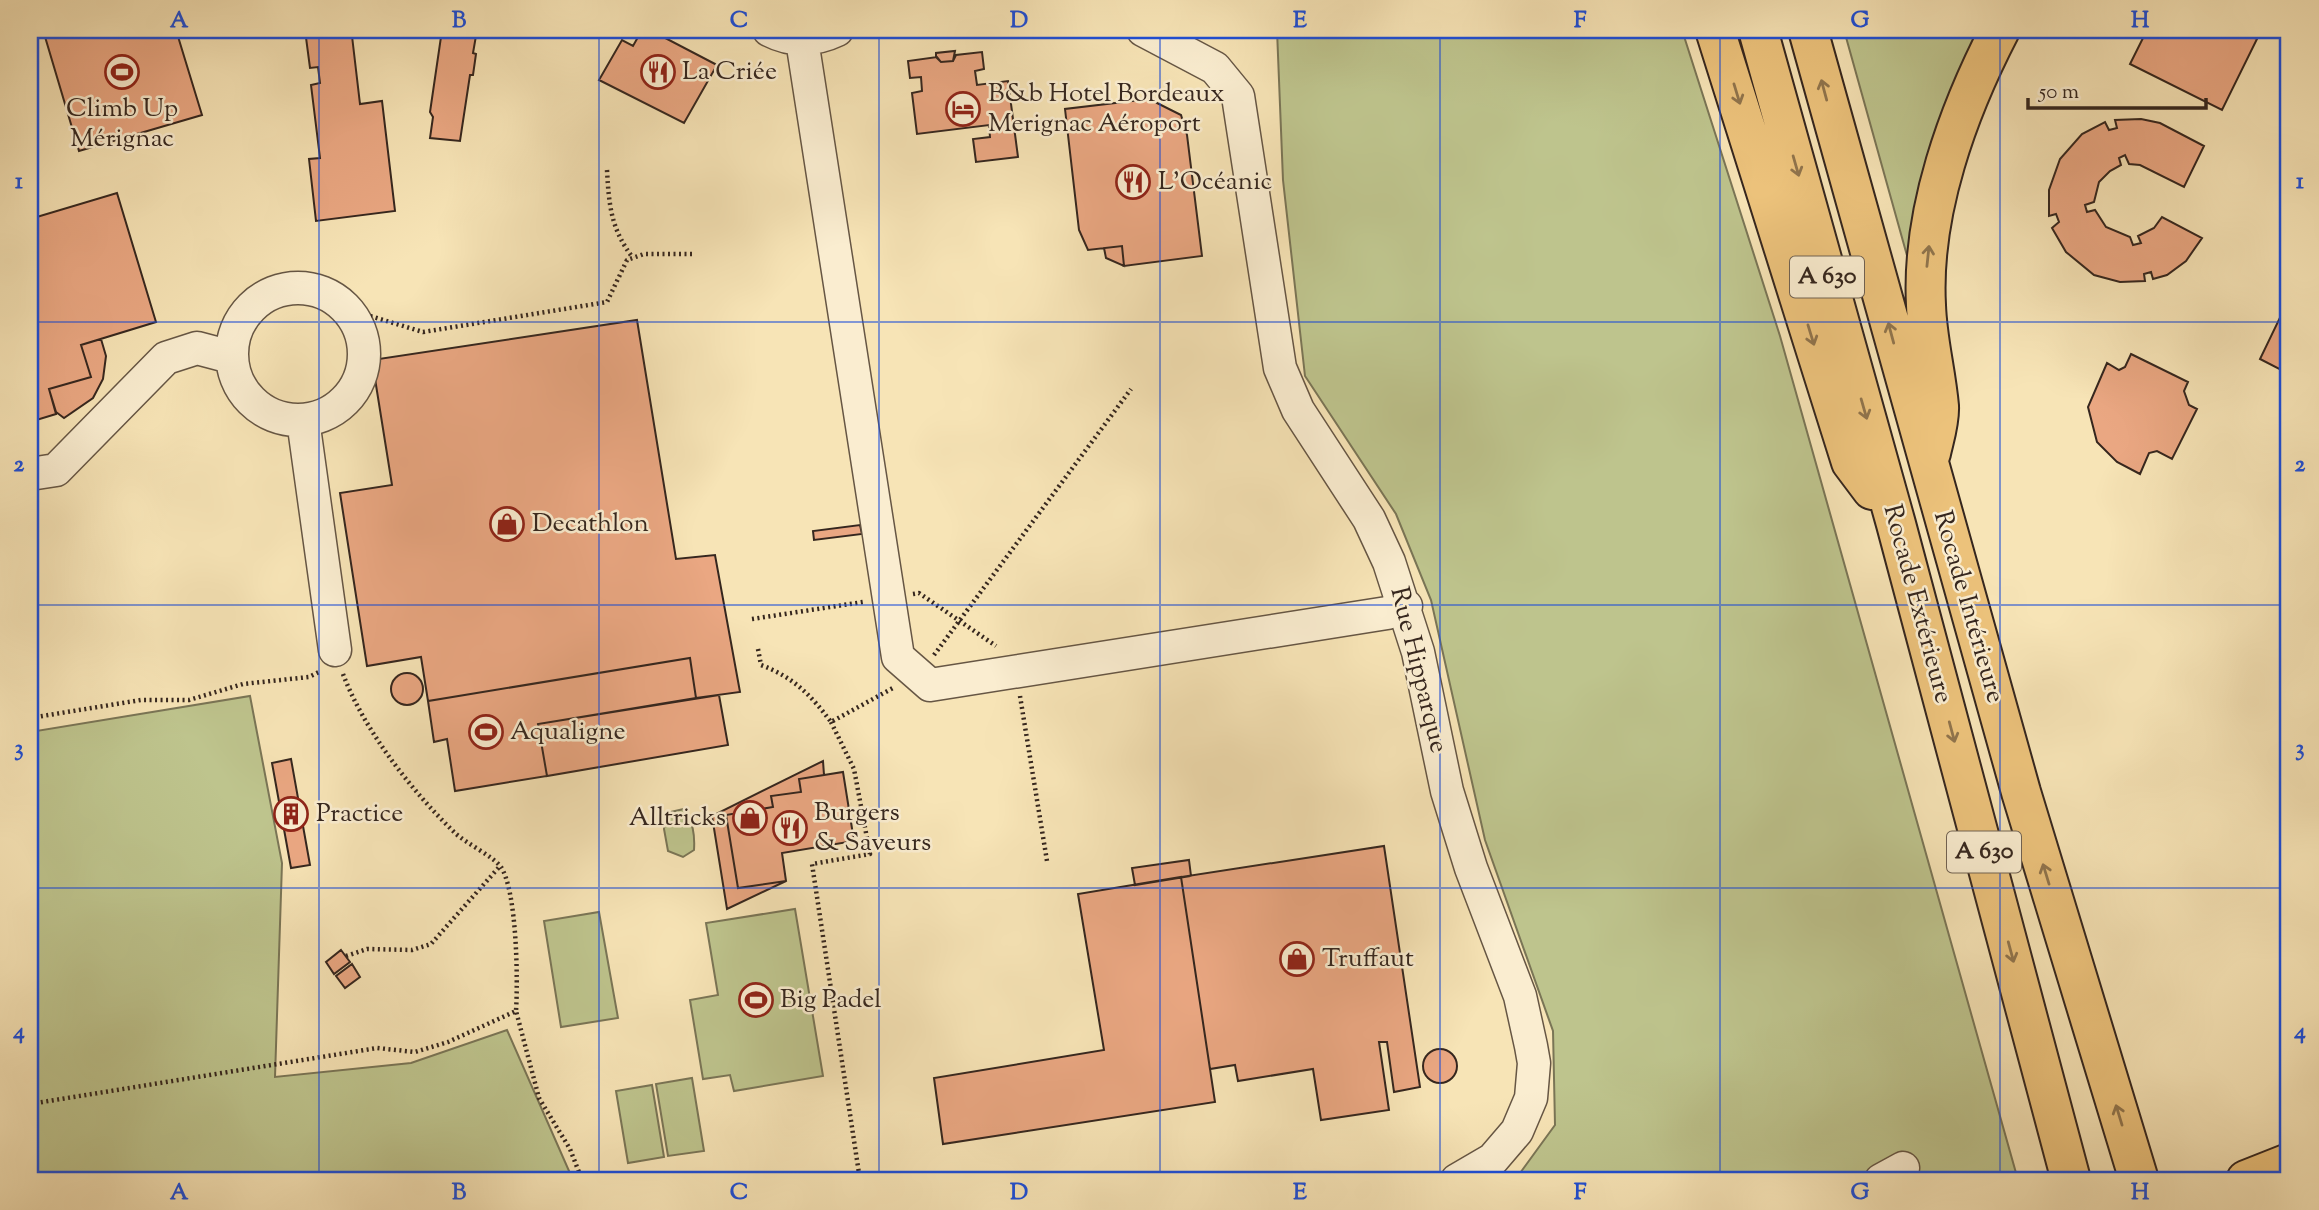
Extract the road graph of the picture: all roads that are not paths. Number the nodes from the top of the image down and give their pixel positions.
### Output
1 (769, 30) edge
2 (837, 30) edge
3 (1143, 30) edge
4 (1715, 30) edge
5 (1758, 30) edge
6 (1808, 30) edge
7 (2000, 30) edge
8 (803, 40) junction
9 (232, 357) junction
10 (303, 420) junction
11 (1929, 469) junction
12 (30, 474) edge
13 (1896, 524) junction
14 (1405, 606) junction
15 (335, 650) road end
16 (2289, 1163) edge
17 (2231, 1177) edge
18 (1457, 1180) edge
19 (2071, 1180) edge
20 (2139, 1180) edge

1 - 8 street
2 - 8 street
3 - 14 street, Rue Hipparque
4 -> 13 main road
5 -> 13 main road, Rocade Extérieure / A 630
11 -> 6 main road, Rocade Intérieure / A 630
11 -> 7 main road
8 - 14 street
9 - 10 street
9 - 10 street
9 - 12 street
10 - 15 street
20 -> 11 main road, Rocade Intérieure / A 630
13 -> 19 main road, Rocade Extérieure / A 630
14 - 18 street, Rue Hipparque
16 - 17 main road

